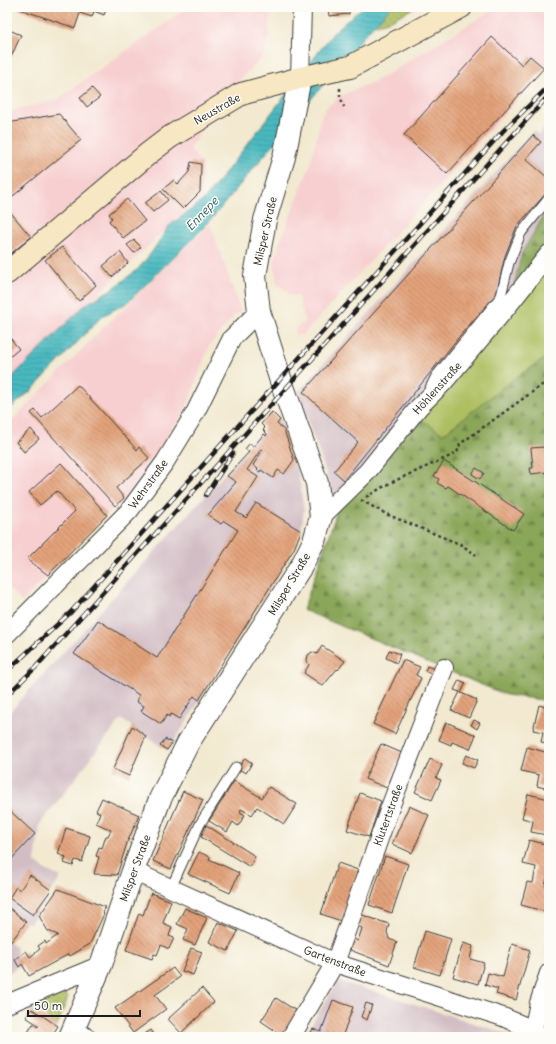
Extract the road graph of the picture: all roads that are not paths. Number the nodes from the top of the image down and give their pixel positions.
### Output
1 (302, 7) edge
2 (461, 7) edge
3 (300, 78) junction
4 (549, 198) edge
5 (549, 254) edge
6 (7, 273) edge
7 (260, 311) junction
8 (420, 407) junction
9 (321, 516) junction
10 (7, 634) edge
11 (444, 668) dead end
12 (236, 767) dead end
13 (133, 871) junction
14 (171, 888) junction
15 (335, 963) junction
16 (101, 965) junction
17 (549, 973) edge
18 (7, 1004) edge
19 (77, 1034) edge
20 (538, 1034) edge
21 (291, 1037) edge

1 - 3 street
2 - 3 main road, Neustraße
3 - 6 main road, Neustraße
3 - 7 street, Milsper Straße
4 - 8 lane
5 - 8 street, Höhlenstraße
7 - 9 street, Milsper Straße
7 - 10 street, Wehrstraße
8 - 9 street, Höhlenstraße
9 - 13 street, Milsper Straße
11 - 15 street, Klutertstraße
12 - 14 lane
13 - 14 street, Gartenstraße
13 - 16 street, Milsper Straße
14 - 15 street, Gartenstraße
15 - 20 street, Gartenstraße
15 - 21 street, Klutertstraße
16 - 18 street
16 - 19 street, Milsper Straße
17 - 20 street

